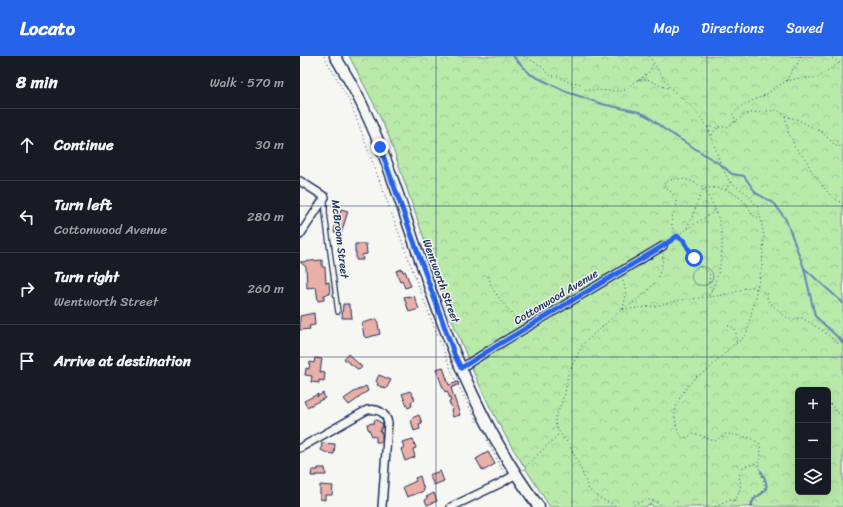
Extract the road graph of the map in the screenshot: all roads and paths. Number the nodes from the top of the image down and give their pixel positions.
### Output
1 (324, 56) edge
2 (335, 56) edge
3 (524, 56) edge
4 (649, 56) edge
5 (801, 56) edge
6 (829, 56) edge
7 (653, 62) junction
8 (840, 63) junction
9 (843, 65) edge
10 (639, 80) junction
11 (786, 82) junction
12 (670, 88) junction
13 (785, 116) junction
14 (736, 122) junction
15 (708, 126) junction
16 (720, 127) junction
17 (711, 136) junction
18 (843, 145) edge
19 (300, 181) edge
20 (730, 182) junction
21 (704, 189) junction
22 (726, 190) junction
23 (325, 197) junction
24 (843, 204) edge
25 (714, 210) junction
26 (761, 219) junction
27 (686, 229) junction
28 (300, 236) edge
29 (677, 236) junction
30 (663, 246) junction
31 (618, 273) junction
32 (489, 276) dead end
33 (756, 289) junction
34 (712, 290) junction
35 (708, 297) junction
36 (621, 310) junction
37 (338, 312) dead end
38 (728, 326) dead end
39 (523, 330) junction
40 (843, 342) edge
41 (735, 345) junction
42 (461, 368) junction
43 (831, 405) edge
44 (843, 416) edge
45 (478, 424) dead end
46 (560, 434) junction
47 (485, 437) dead end
48 (300, 448) edge
49 (759, 462) junction
50 (514, 478) junction
51 (735, 500) junction
52 (382, 507) edge
53 (451, 507) edge
54 (539, 507) edge
55 (619, 507) edge
56 (631, 507) edge
57 (664, 507) edge
58 (715, 507) edge
59 (729, 507) edge
60 (751, 507) edge

1 - 45 path
2 - 42 main road, Wentworth Street
3 - 10 path
4 - 7 path
5 - 11 path
6 - 8 path
7 - 10 path
7 - 12 path
8 - 9 path
8 - 11 path
10 - 12 path
11 - 14 path
12 - 15 path
13 - 14 path
13 - 18 path
13 - 24 path
14 - 16 path
15 - 16 path
15 - 17 path
16 - 17 path
17 - 20 path
19 - 23 street, McBroom Street
20 - 22 path
20 - 26 path
21 - 22 path
21 - 25 path
21 - 27 path
21 - 29 path
22 - 26 path
23 - 28 street
23 - 37 lane, McBroom Street
25 - 27 path
25 - 34 path
26 - 33 path
27 - 29 path
29 - 30 path
29 - 34 path
30 - 31 street, Cottonwood Avenue
30 - 36 path
31 - 36 path
31 - 39 street, Cottonwood Avenue
32 - 39 path
33 - 35 path
33 - 40 path
33 - 41 path
34 - 35 path
35 - 36 path
36 - 46 path
38 - 41 path
39 - 42 street, Cottonwood Avenue
41 - 49 path
42 - 50 main road, Wentworth Street
43 - 44 path
46 - 50 path
46 - 55 path
47 - 50 path
48 - 52 street
49 - 51 path
49 - 60 path
50 - 53 street
50 - 54 main road, Wentworth Street
51 - 58 path
51 - 59 path
56 - 57 path

